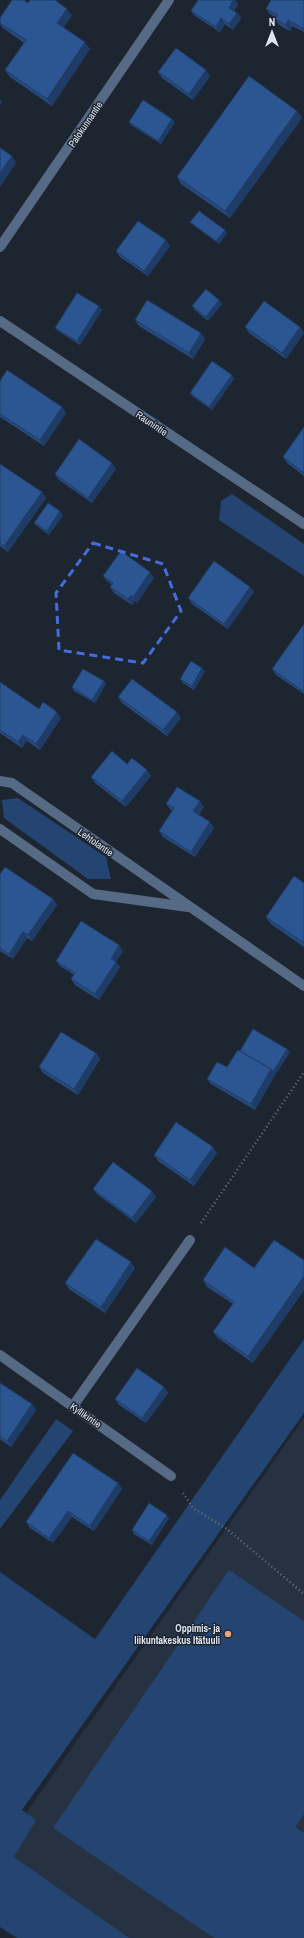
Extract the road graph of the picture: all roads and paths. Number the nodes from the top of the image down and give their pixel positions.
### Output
1 (169, 0) edge
2 (0, 247) edge
3 (0, 321) edge
4 (304, 524) edge
5 (0, 781) edge
6 (0, 829) edge
7 (190, 907) junction
8 (304, 986) edge
9 (304, 1072) edge
10 (190, 1240) joint
11 (0, 1355) edge
12 (73, 1406) junction
13 (171, 1476) joint
14 (304, 1594) edge

1 - 2 street, Palokunnantie
3 - 4 street, Raunintie
5 - 7 street, Lehtolantie
6 - 7 street, Lehtolantie
7 - 8 street, Lehtolantie
9 - 10 path
10 - 12 street
11 - 12 street, Kyllikintie
12 - 13 street, Kyllikintie
13 - 14 path

